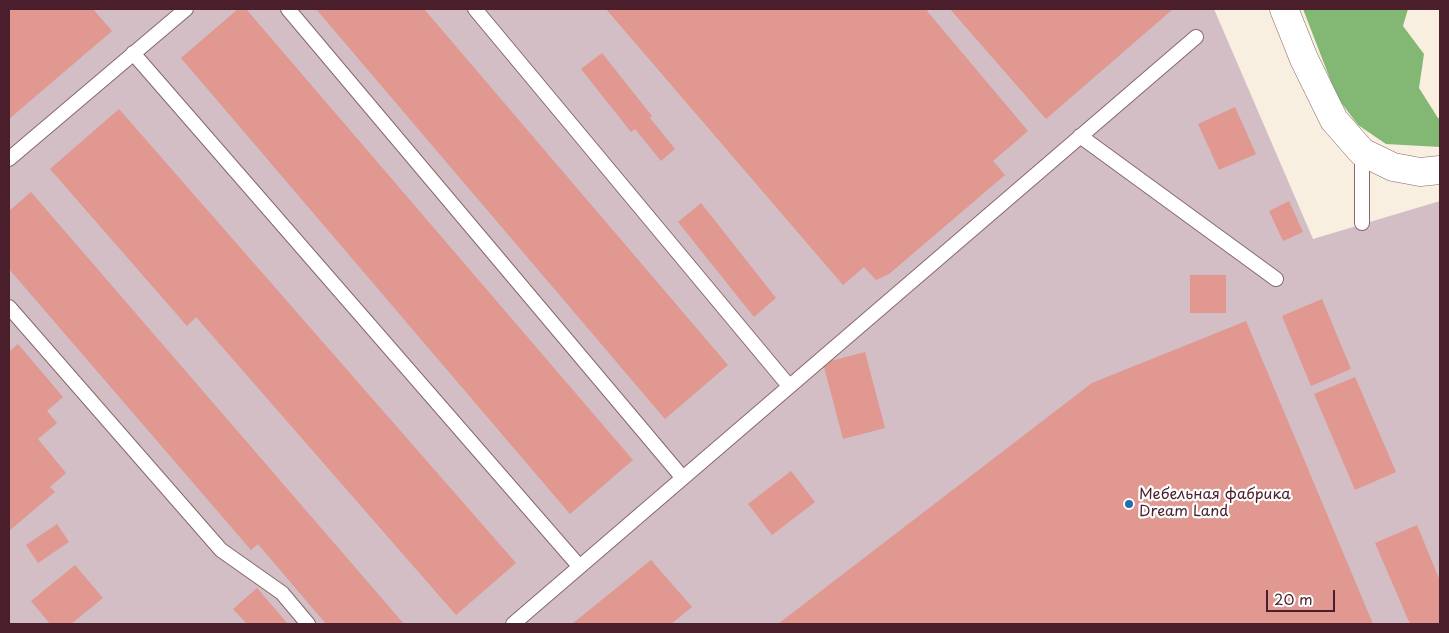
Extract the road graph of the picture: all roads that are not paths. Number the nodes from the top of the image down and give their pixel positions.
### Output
1 (186, 9) edge
2 (288, 9) edge
3 (475, 9) edge
4 (1284, 9) edge
5 (1196, 37) dead end
6 (133, 53) junction
7 (1080, 136) junction
8 (1362, 152) junction
9 (9, 159) edge
10 (1440, 170) edge
11 (1362, 223) dead end
12 (1276, 279) dead end
13 (9, 307) edge
14 (789, 386) junction
15 (682, 477) junction
16 (579, 566) junction
17 (308, 624) edge
18 (513, 624) edge

1 - 6 lane
2 - 15 lane
3 - 14 lane
4 - 8 street
5 - 7 lane
6 - 9 lane
6 - 16 lane
7 - 12 lane
7 - 14 lane
8 - 10 street
8 - 11 lane
13 - 17 lane
14 - 15 lane
15 - 16 lane
16 - 18 lane

